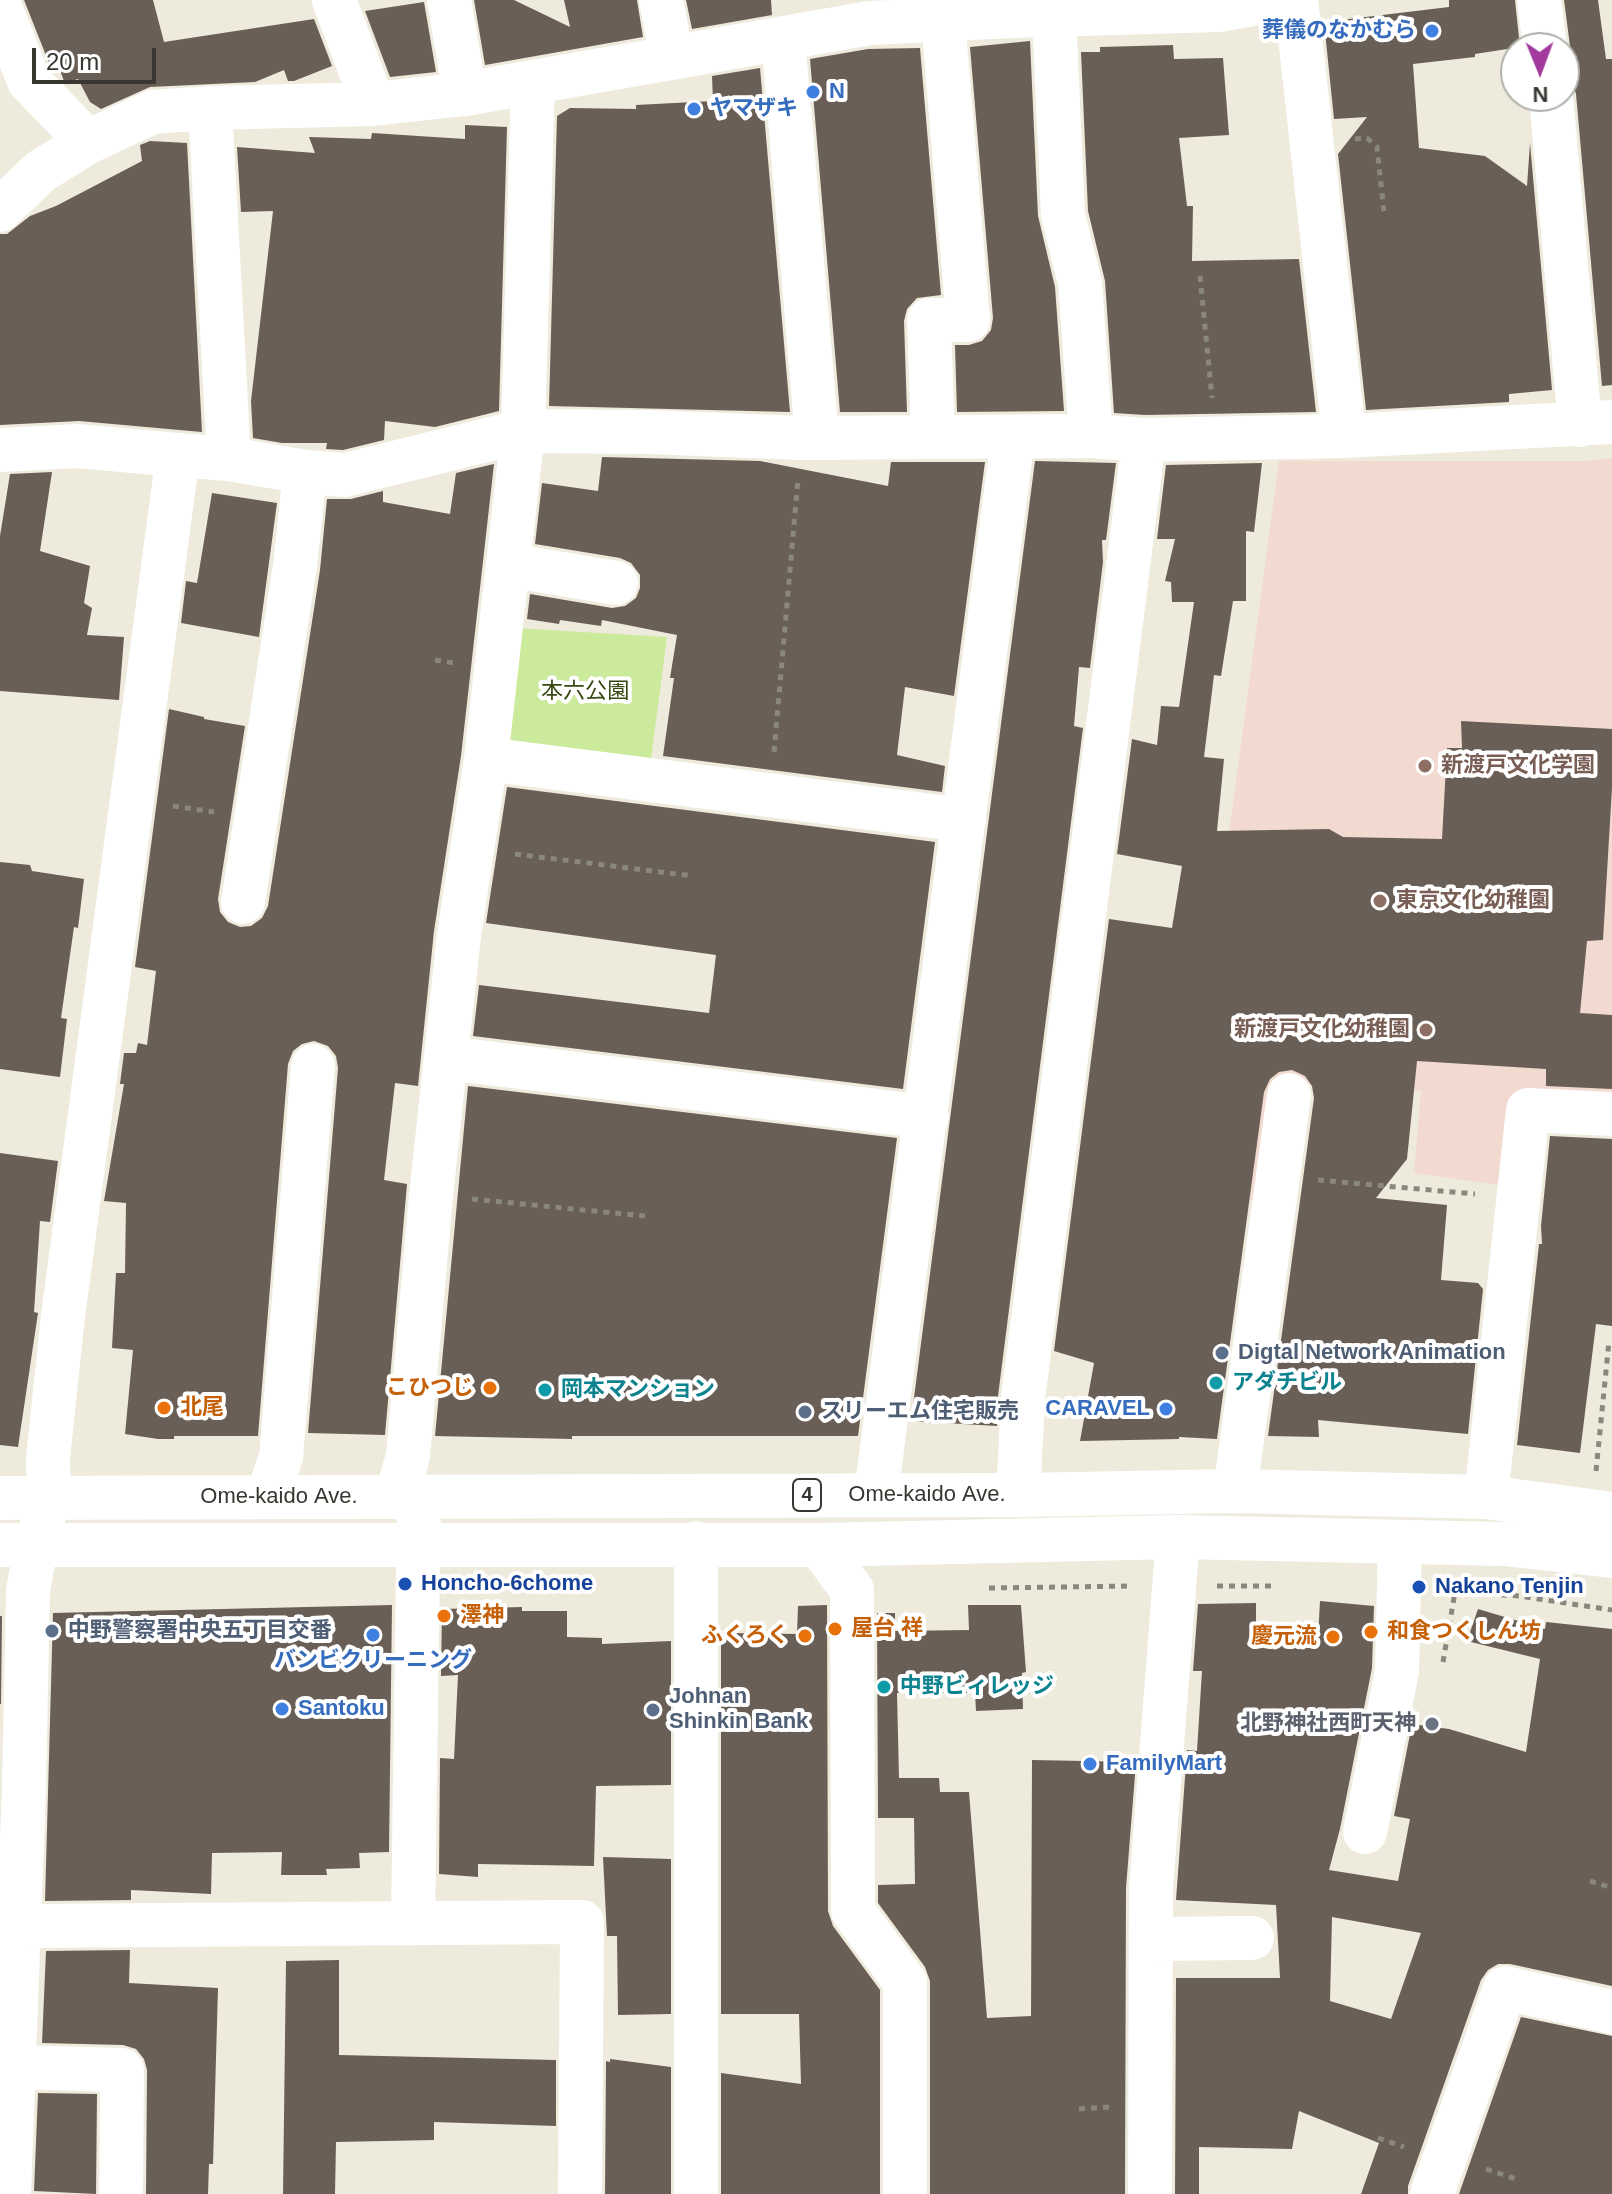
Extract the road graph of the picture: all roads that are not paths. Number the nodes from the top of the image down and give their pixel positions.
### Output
1 (334, 0) edge
2 (449, 0) edge
3 (661, 0) edge
4 (1276, 0) edge
5 (1296, 0) edge
6 (1539, 0) edge
7 (0, 7) edge
8 (1026, 10) edge
9 (943, 19) junction
10 (1543, 32) edge
11 (783, 38) junction
12 (672, 58) junction
13 (533, 82) junction
14 (465, 94) junction
15 (373, 104) junction
16 (210, 108) junction
17 (1553, 112) edge
18 (88, 142) junction
19 (0, 210) edge
20 (1596, 423) edge
21 (523, 431) junction
22 (1091, 436) junction
23 (1344, 436) junction
24 (933, 437) junction
25 (1013, 437) junction
26 (809, 438) junction
27 (1144, 440) junction
28 (0, 450) edge
29 (178, 455) junction
30 (229, 459) junction
31 (305, 472) junction
32 (508, 565) junction
33 (616, 583) dead end
34 (486, 759) junction
35 (964, 820) junction
36 (243, 902) dead end
37 (447, 1058) junction
38 (313, 1066) dead end
39 (1289, 1095) dead end
40 (1612, 1114) edge
41 (927, 1117) junction
42 (1235, 1491) junction
43 (876, 1495) junction
44 (1018, 1495) junction
45 (267, 1497) junction
46 (407, 1497) junction
47 (1486, 1497) junction
48 (0, 1498) edge
49 (49, 1498) junction
50 (1612, 1514) edge
51 (1178, 1537) junction
52 (1400, 1542) junction
53 (696, 1543) junction
54 (18, 1545) edge
55 (418, 1545) junction
56 (819, 1545) junction
57 (1612, 1556) edge
58 (1365, 1832) dead end
59 (413, 1921) junction
60 (19, 1926) junction
61 (1252, 1938) dead end
62 (1151, 1939) junction
63 (1612, 2012) edge
64 (13, 2067) junction
65 (9, 2194) edge
66 (121, 2194) edge
67 (580, 2194) edge
68 (696, 2194) edge
69 (905, 2194) edge
70 (1150, 2194) edge
71 (1432, 2194) edge

1 - 15 street
2 - 14 street
3 - 12 street
4 - 8 street
5 - 23 street
6 - 10 street
7 - 18 street
8 - 9 street
8 - 22 street
9 - 11 street
9 - 24 street
11 - 12 street
11 - 26 street
12 - 13 street
13 - 14 street
13 - 21 street
14 - 15 street
15 - 16 street
16 - 18 street
16 - 30 street
17 - 20 street
18 - 19 street
20 - 23 street
21 - 26 street
21 - 31 street
21 - 32 street
22 - 25 street
22 - 27 street
23 - 27 street
24 - 25 street
24 - 26 street
25 - 35 street
27 - 44 street
28 - 29 street
29 - 30 street
29 - 49 street
30 - 31 street
31 - 36 street
32 - 33 street
32 - 34 street
34 - 35 street
34 - 37 street
35 - 41 street
37 - 41 street
37 - 46 street
38 - 45 street
39 - 42 street
40 - 47 street
41 - 43 street
42 - 44 street, Ome-kaido Ave. / 4
42 - 47 street, Ome-kaido Ave. / 4
43 - 44 street, Ome-kaido Ave. / 4
43 - 46 street, Ome-kaido Ave. / 4
45 - 46 street, Ome-kaido Ave. / 4
45 - 49 street, Ome-kaido Ave. / 4
46 - 55 street
47 - 50 street, Ome-kaido Ave. / 4
48 - 49 street, Ome-kaido Ave. / 4
49 - 54 street
51 - 52 street, Ome-kaido Ave.
51 - 56 street, Ome-kaido Ave.
51 - 62 street
52 - 57 street, Ome-kaido Ave.
52 - 58 street
53 - 55 street, Ome-kaido Ave.
53 - 56 street, Ome-kaido Ave.
53 - 68 street
54 - 55 street, Ome-kaido Ave.
54 - 60 street
55 - 59 street
56 - 69 street
59 - 60 street
59 - 67 street
60 - 64 street
61 - 62 street
62 - 70 street
63 - 71 street
64 - 65 street
64 - 66 street

